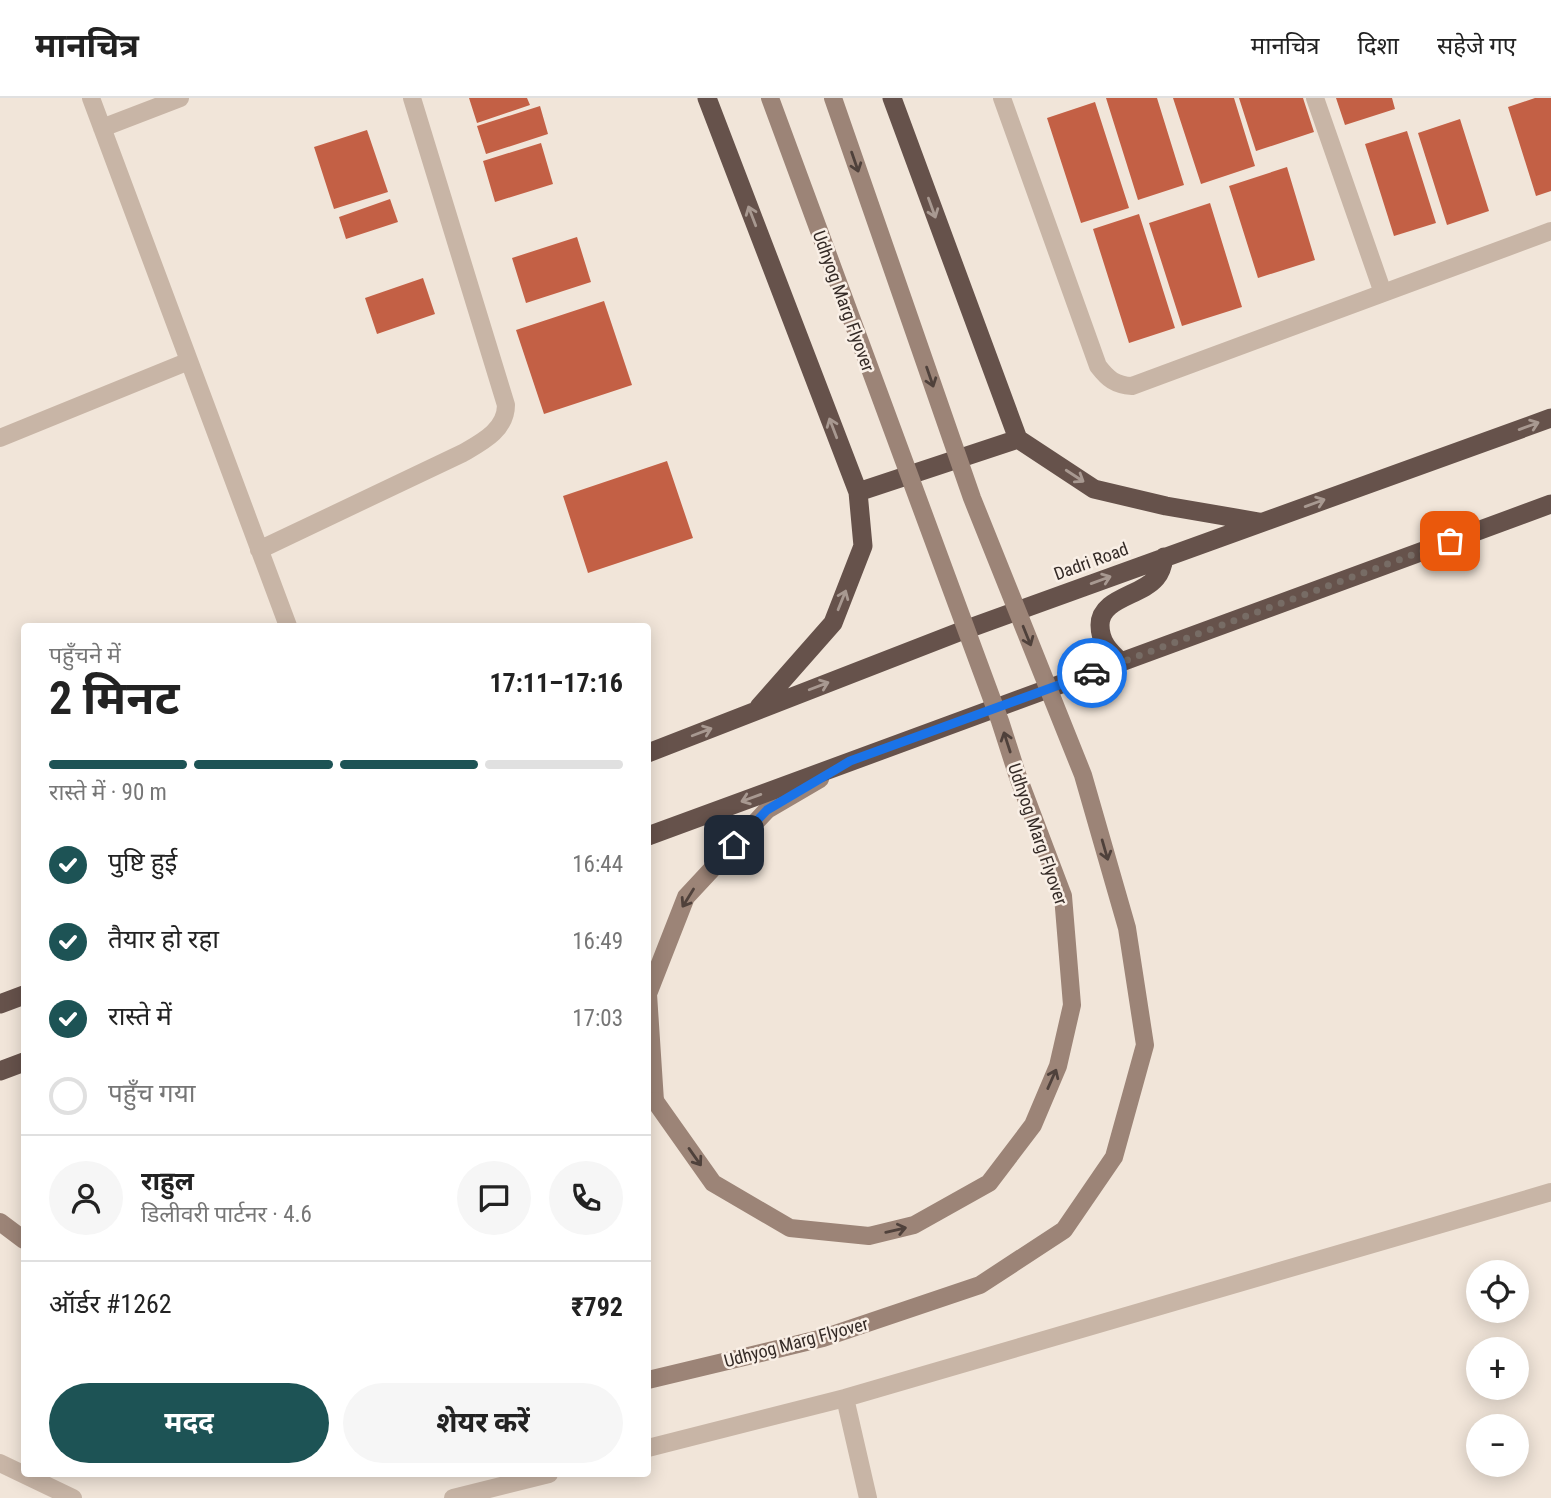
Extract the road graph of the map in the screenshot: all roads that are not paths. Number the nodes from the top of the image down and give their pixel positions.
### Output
1 (91, 98) edge
2 (180, 98) edge
3 (412, 98) edge
4 (707, 98) edge
5 (770, 98) edge
6 (833, 98) edge
7 (892, 98) edge
8 (1002, 98) edge
9 (1315, 98) edge
10 (102, 128) junction
11 (1551, 231) edge
12 (1383, 293) junction
13 (189, 361) junction
14 (1551, 418) edge
15 (0, 438) edge
16 (1018, 439) junction
17 (858, 492) junction
18 (1551, 504) edge
19 (1261, 523) junction
20 (259, 550) junction
21 (1164, 557) junction
22 (287, 623) edge
23 (1121, 662) junction
24 (756, 711) junction
25 (651, 752) edge
26 (850, 761) junction
27 (651, 835) edge
28 (651, 986) edge
29 (21, 996) edge
30 (0, 1004) edge
31 (651, 1040) edge
32 (21, 1063) edge
33 (0, 1071) edge
34 (1551, 1192) edge
35 (0, 1223) edge
36 (21, 1238) edge
37 (651, 1379) edge
38 (845, 1398) junction
39 (651, 1447) edge
40 (0, 1463) edge
41 (21, 1473) edge
42 (29, 1477) edge
43 (537, 1477) edge
44 (73, 1498) edge
45 (453, 1498) edge
46 (869, 1498) edge

1 - 10 street
2 - 10 street
3 - 20 street
17 -> 4 highway
31 -> 5 main road, Udhyog Marg Flyover, bridge
6 -> 37 main road, Udhyog Marg Flyover, bridge
7 -> 16 highway
8 - 12 street
9 - 12 street
10 - 13 street
11 - 12 street
13 - 15 street
13 - 20 street
19 -> 14 highway, Dadri Road
16 - 17 highway
16 -> 19 highway
24 -> 17 highway
18 - 23 highway
19 - 21 highway, Dadri Road
20 - 22 street
21 - 23 highway
24 -> 21 highway, Dadri Road
23 - 26 highway
25 -> 24 highway, Dadri Road
26 -> 27 highway
26 -> 28 main road, Udhyog Marg Flyover, bridge
29 - 30 highway
32 - 33 highway
34 - 38 street
35 - 36 main road
38 - 39 street
38 - 46 street
40 - 41 street
42 - 44 street
43 - 45 street

